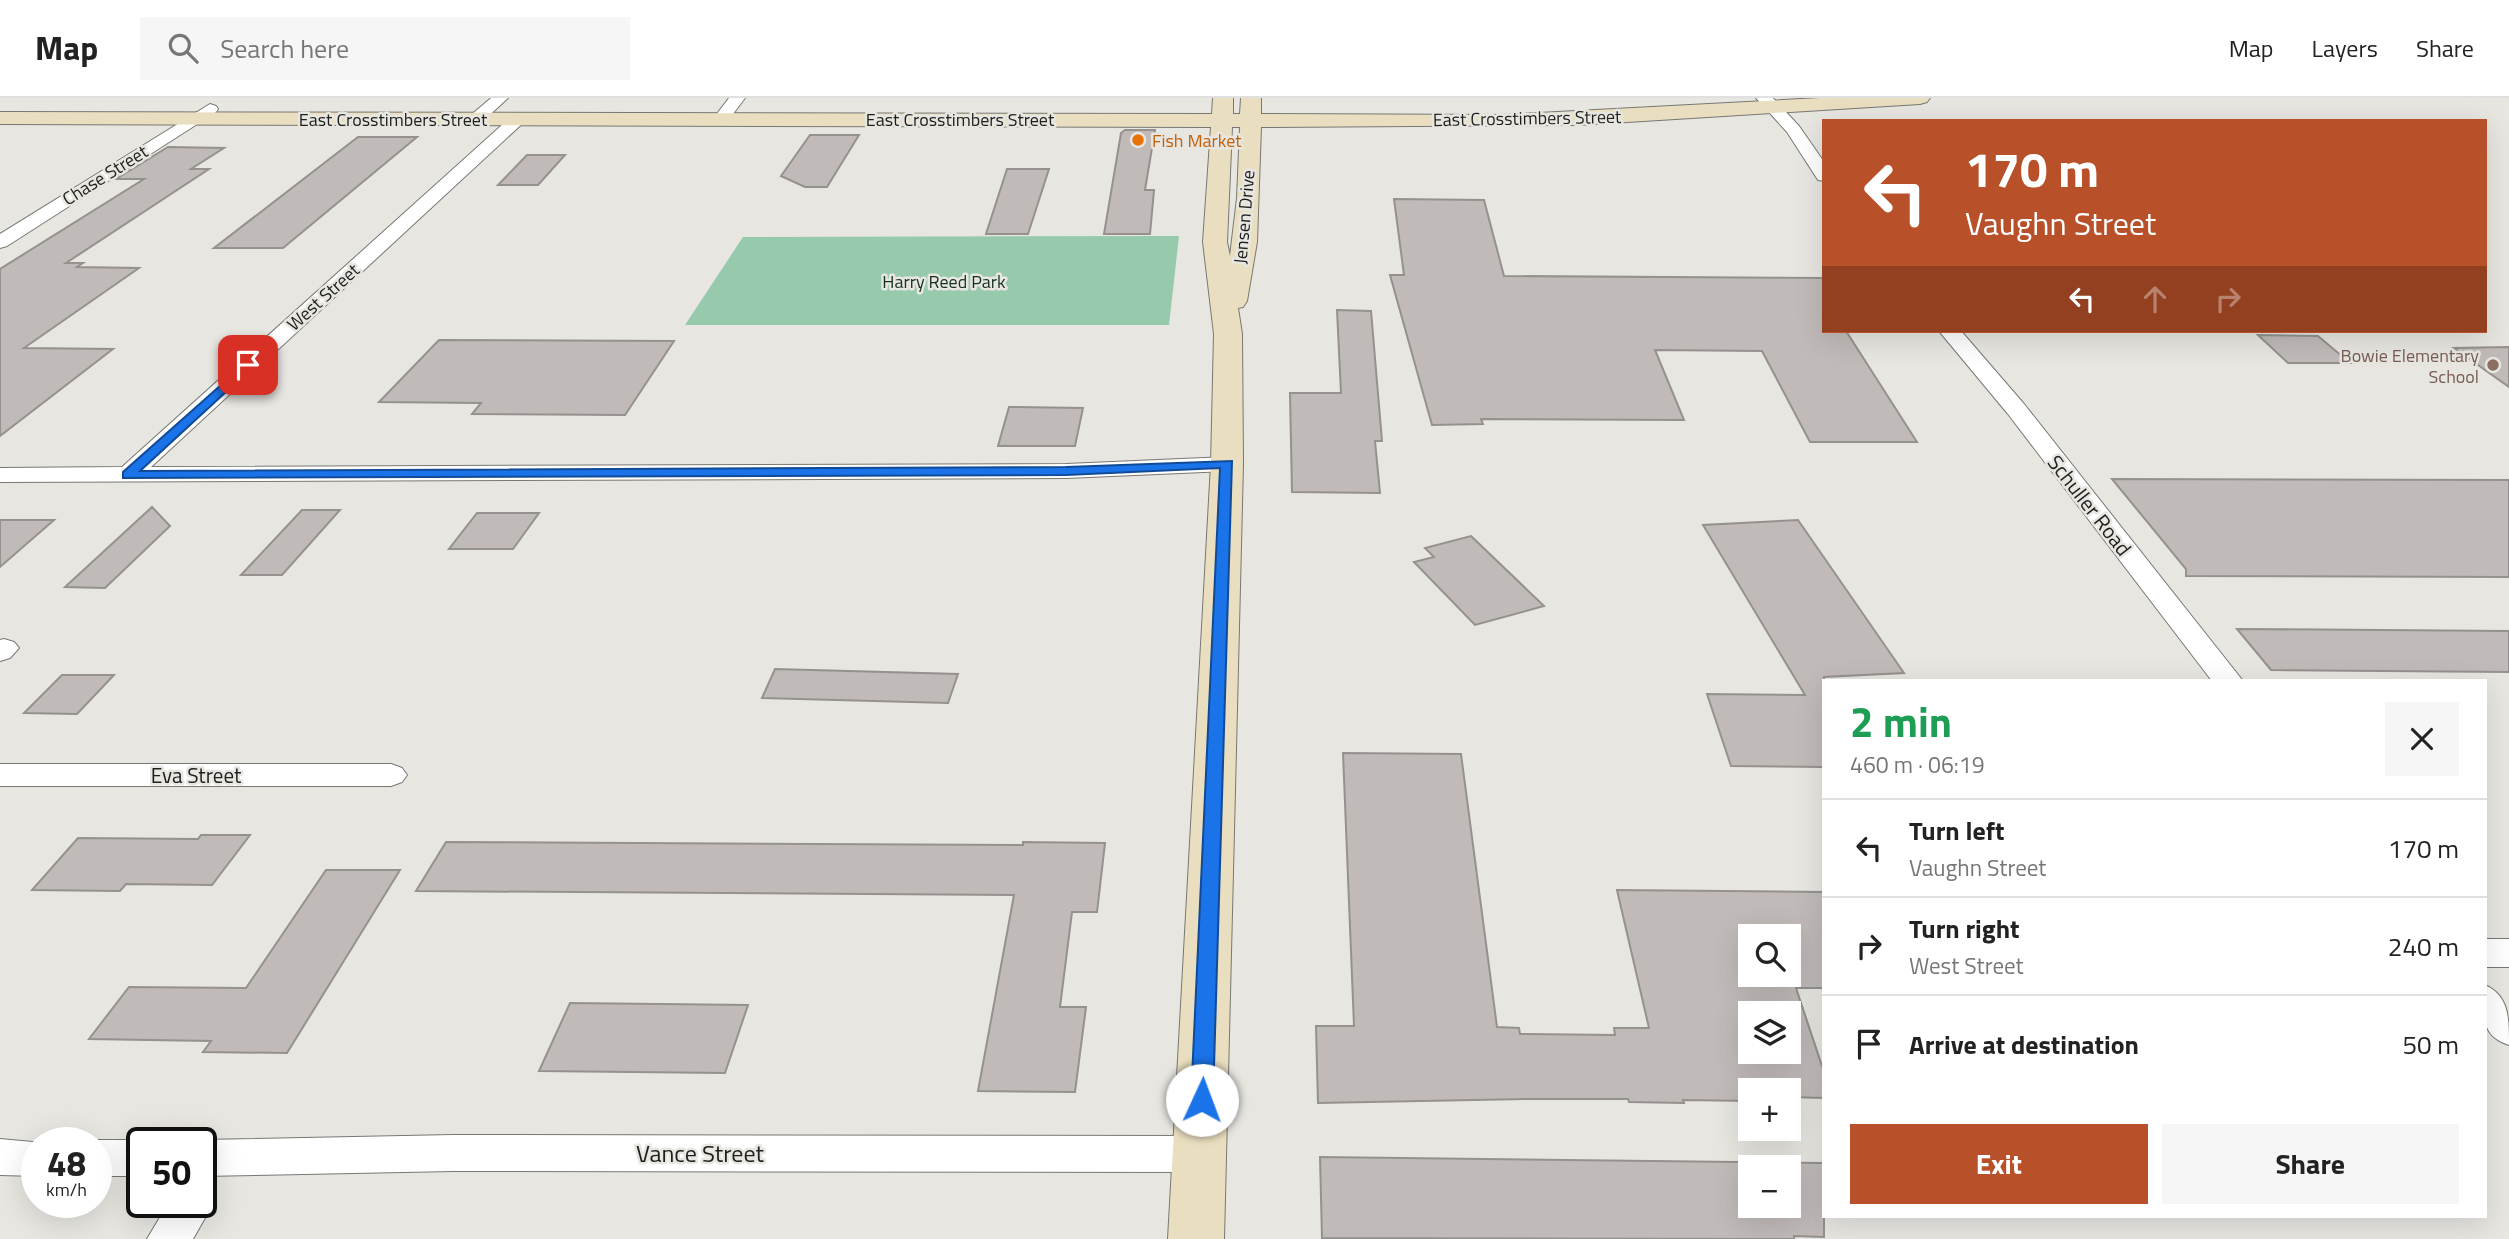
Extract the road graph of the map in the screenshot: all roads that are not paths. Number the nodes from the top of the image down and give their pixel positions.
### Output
1 (1920, 98) edge
2 (1773, 101) edge
3 (0, 107) edge
4 (488, 108) edge
5 (729, 108) edge
6 (1222, 109) edge
7 (1250, 109) edge
8 (203, 113) junction
9 (0, 118) edge
10 (518, 119) junction
11 (1822, 173) edge
12 (0, 242) edge
13 (1952, 333) edge
14 (1228, 334) junction
15 (1227, 464) junction
16 (0, 475) edge
17 (128, 475) junction
18 (2226, 679) edge
19 (0, 775) edge
20 (391, 775) dead end
21 (2487, 953) edge
22 (2509, 953) edge
23 (2487, 1002) edge
24 (2509, 1030) edge
25 (1200, 1154) junction
26 (0, 1157) edge
27 (21, 1158) edge
28 (217, 1167) edge
29 (183, 1218) edge
30 (169, 1239) edge
31 (1196, 1239) edge

1 - 2 main road, East Crosstimbers Street
2 - 7 main road, East Crosstimbers Street
2 - 11 street
3 - 8 main road, East Crosstimbers Street
4 - 5 main road, East Crosstimbers Street
4 - 8 main road, East Crosstimbers Street
4 - 10 main road, East Crosstimbers Street
5 - 6 main road, East Crosstimbers Street
5 - 10 main road, East Crosstimbers Street
6 - 7 main road, East Crosstimbers Street
6 - 14 main road, Jensen Drive
7 - 14 main road, Jensen Drive
8 - 9 main road, East Crosstimbers Street
8 - 12 street, Chase Street
10 - 17 street, West Street
13 - 18 street, Schuller Road
14 - 15 main road, Jensen Drive
15 - 17 street
15 - 25 main road, Jensen Drive
16 - 17 street
19 - 20 street, Eva Street
21 - 22 street
23 - 24 street
25 - 28 street, Vance Street
25 - 31 main road, Jensen Drive
26 - 27 street
29 - 30 street

